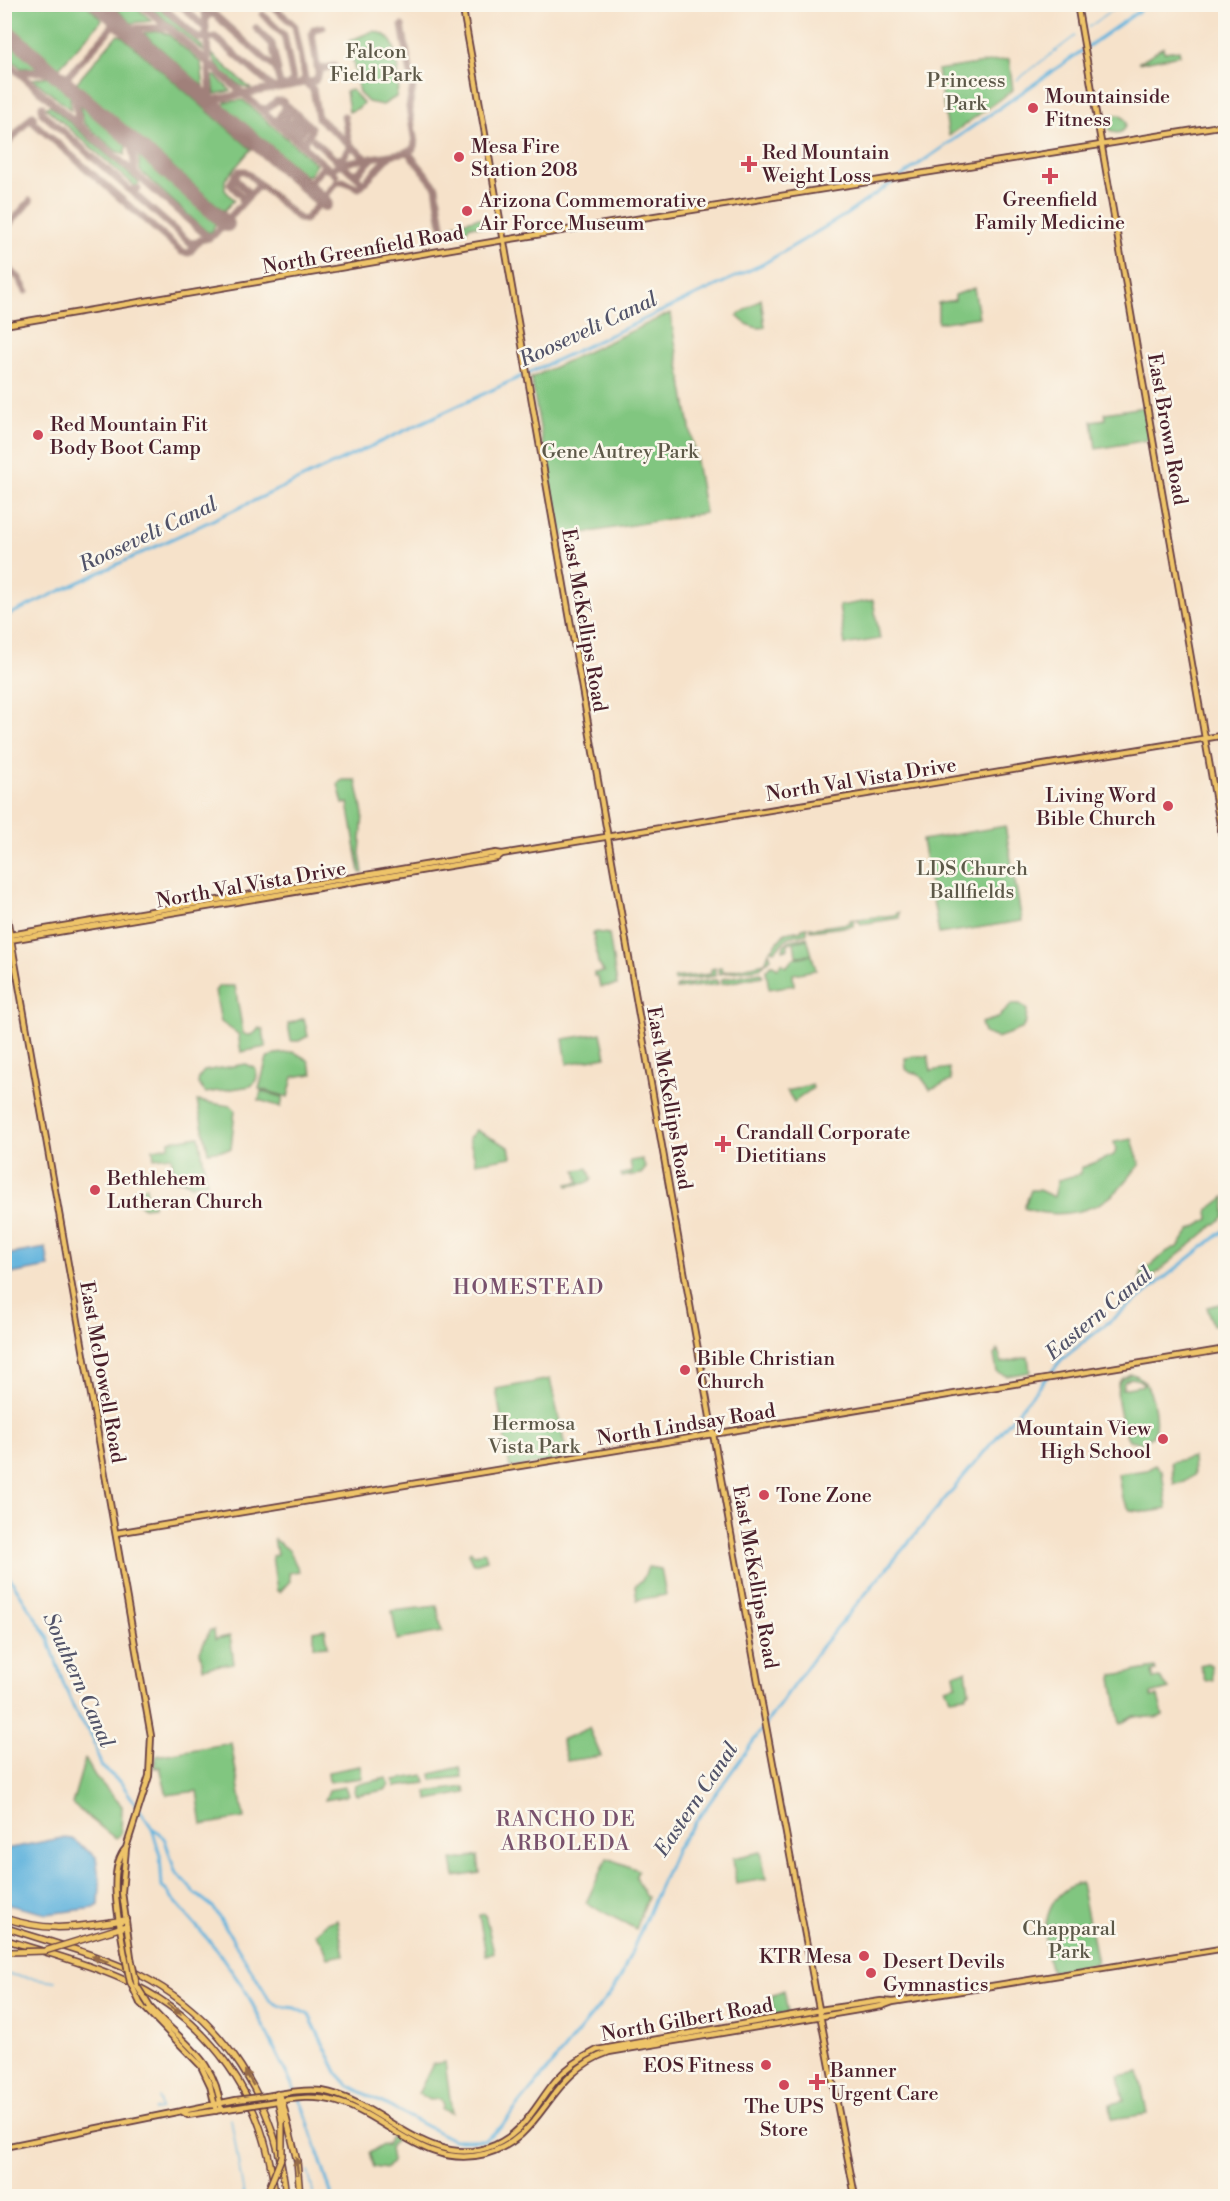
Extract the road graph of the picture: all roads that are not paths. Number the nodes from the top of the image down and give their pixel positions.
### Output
1 (462, 4) edge
2 (1077, 4) edge
3 (1226, 125) edge
4 (1102, 147) junction
5 (504, 240) junction
6 (4, 325) edge
7 (1226, 735) edge
8 (1204, 738) junction
9 (607, 836) junction
10 (1226, 860) edge
11 (4, 900) edge
12 (9, 937) edge
13 (4, 941) edge
14 (1226, 1349) edge
15 (715, 1434) junction
16 (116, 1533) junction
17 (4, 1918) edge
18 (123, 1923) junction
19 (4, 1927) edge
20 (4, 1939) edge
21 (1226, 1948) edge
22 (7, 1952) edge
23 (893, 2002) junction
24 (819, 2010) junction
25 (820, 2017) junction
26 (279, 2098) junction
27 (220, 2103) junction
28 (214, 2104) junction
29 (219, 2110) junction
30 (183, 2112) junction
31 (4, 2147) edge
32 (266, 2196) edge
33 (275, 2196) edge
34 (286, 2196) edge
35 (300, 2196) edge
36 (855, 2196) edge

1 - 5 main road, East McKellips Road
2 - 4 main road, East Brown Road
3 - 4 main road, North Greenfield Road
4 - 5 main road, North Greenfield Road
4 - 8 main road, East Brown Road
5 - 6 main road, North Greenfield Road
5 - 9 main road, East McKellips Road
7 - 8 main road, North Val Vista Drive
8 - 9 main road, North Val Vista Drive
8 - 10 main road, East Brown Road
9 - 12 main road, North Val Vista Drive
9 - 15 main road, East McKellips Road
11 - 12 main road, East McDowell Road
12 - 13 main road, North Val Vista Drive
12 - 16 main road, East McDowell Road
14 - 15 main road, North Lindsay Road
15 - 16 main road, North Lindsay Road
15 - 24 main road, East McKellips Road
16 - 18 main road, East McDowell Road
17 - 18 highway
18 - 22 highway, bridge
18 - 27 main road, East McDowell Road, bridge
18 - 28 main road, East McDowell Road, bridge
34 -> 19 highway
20 -> 33 highway
21 - 23 main road, North Gilbert Road
23 - 24 main road, North Gilbert Road
23 - 25 main road, North Gilbert Road
24 - 25 main road, East McKellips Road
24 - 26 main road, North Gilbert Road
25 - 26 main road, North Gilbert Road
25 - 36 main road, East McKellips Road
26 - 27 main road, North Gilbert Road, bridge
26 - 29 main road, North Gilbert Road, bridge
26 - 32 highway, bridge
35 -> 26 highway
27 - 28 main road, North Gilbert Road
27 - 29 main road, East McDowell Road
28 - 29 main road, East McDowell Road
28 - 30 main road, North Gilbert Road
29 - 30 main road, North Gilbert Road
30 - 31 main road, North Gilbert Road

